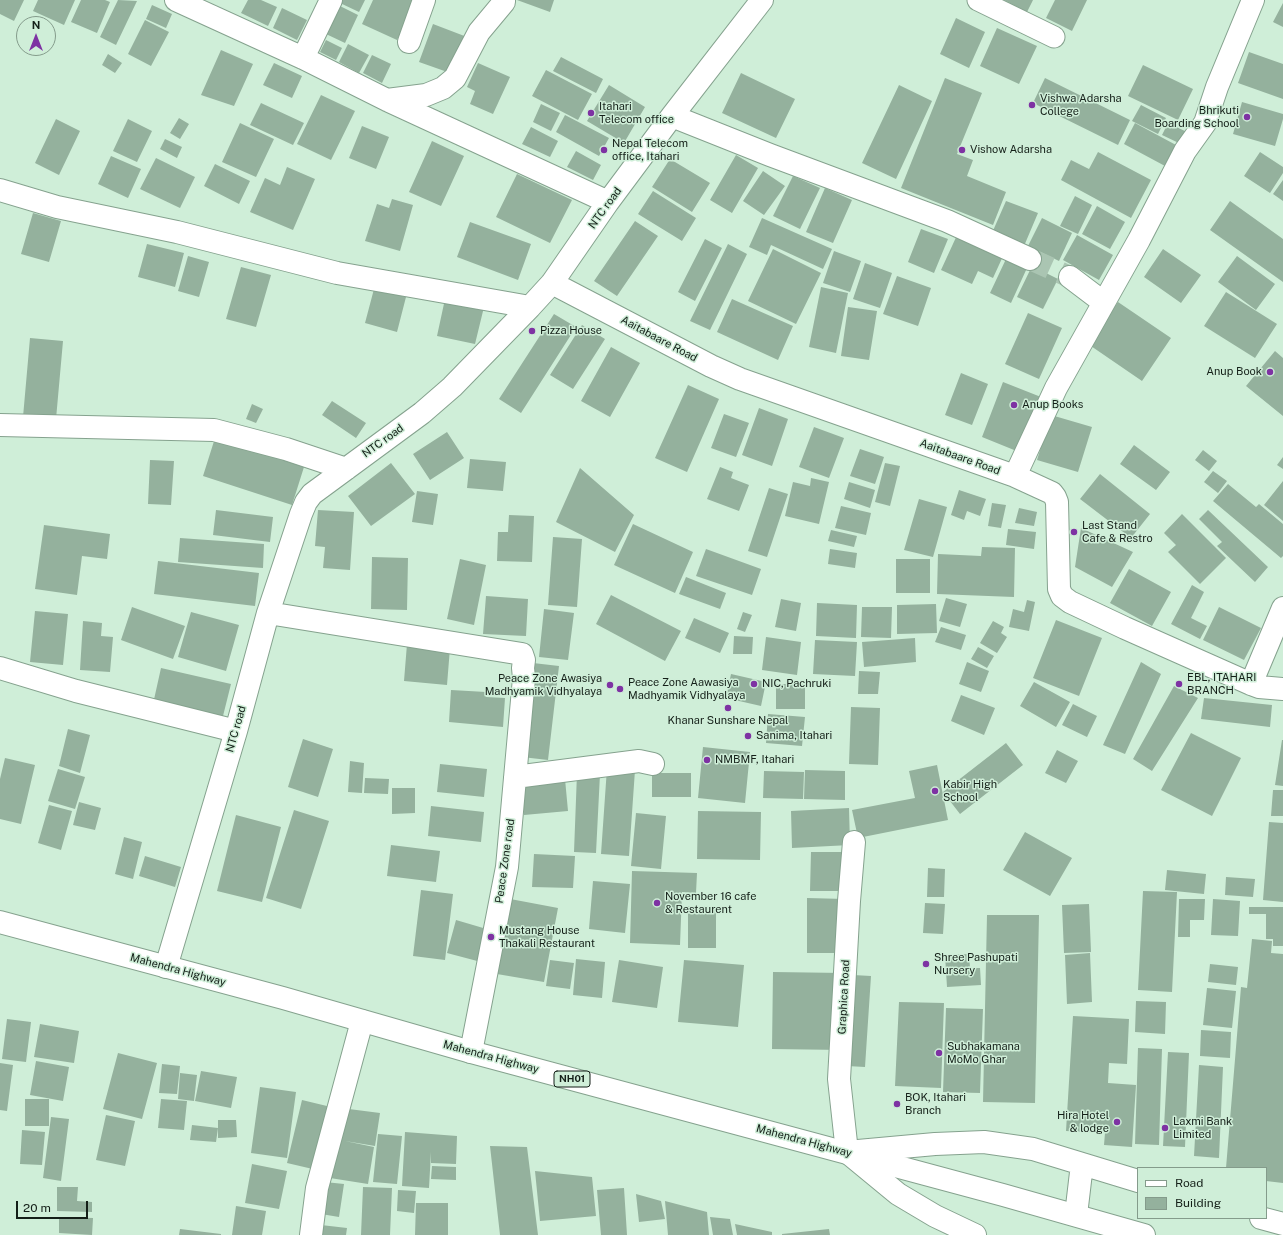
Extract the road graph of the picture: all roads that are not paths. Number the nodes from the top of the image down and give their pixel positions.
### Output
1 (176, 0) edge
2 (331, 0) edge
3 (424, 0) edge
4 (504, 0) edge
5 (762, 0) edge
6 (978, 0) edge
7 (1253, 0) edge
8 (1054, 37) dead end
9 (409, 42) dead end
10 (303, 58) junction
11 (387, 100) junction
12 (672, 116) junction
13 (0, 190) edge
14 (608, 202) junction
15 (1030, 259) tunnel mouth
16 (1070, 277) tunnel mouth
17 (552, 283) junction
18 (1103, 302) junction
19 (530, 307) junction
20 (0, 425) edge
21 (346, 469) junction
22 (1015, 476) junction
23 (1283, 608) edge
24 (268, 613) junction
25 (0, 668) edge
26 (1251, 684) junction
27 (1283, 689) edge
28 (236, 732) junction
29 (653, 764) dead end
30 (515, 777) junction
31 (854, 842) dead end
32 (0, 922) edge
33 (166, 967) junction
34 (362, 1021) junction
35 (471, 1052) junction
36 (846, 1152) junction
37 (1082, 1164) junction
38 (1137, 1181) edge
39 (1076, 1216) junction
40 (311, 1235) edge
41 (975, 1235) edge
42 (1141, 1235) edge

1 - 10 main road
2 - 10 main road
3 - 9 main road
4 - 11 main road
5 - 12 main road, NTC road
6 - 8 street
7 - 18 main road
10 - 11 main road
11 - 14 main road
12 - 14 main road, NTC road
12 - 15 main road
13 - 19 main road
14 - 17 main road, NTC road
16 - 18 main road
17 - 19 main road, NTC road
17 - 22 main road, Aaitabaare Road
18 - 22 main road
19 - 21 main road, NTC road
20 - 21 main road
21 - 24 main road, NTC road
22 - 26 main road, Aaitabaare Road
23 - 26 main road
24 - 28 main road, NTC road
24 - 30 main road, Peace Zone road
25 - 28 main road
26 - 27 main road, Aaitabaare Road
28 - 33 main road, NTC road
29 - 30 main road
30 - 35 main road, Peace Zone road
31 - 36 main road, Graphica Road
32 - 33 main road, Mahendra Highway / NH01
33 - 34 main road, Mahendra Highway / NH01
34 - 35 main road, Mahendra Highway / NH01
34 - 40 main road
35 - 36 main road, Mahendra Highway / NH01
36 - 37 main road
36 - 39 main road, Mahendra Highway / NH01
36 - 41 main road
37 - 38 main road
37 - 39 main road
39 - 42 main road, Mahendra Highway / NH01

